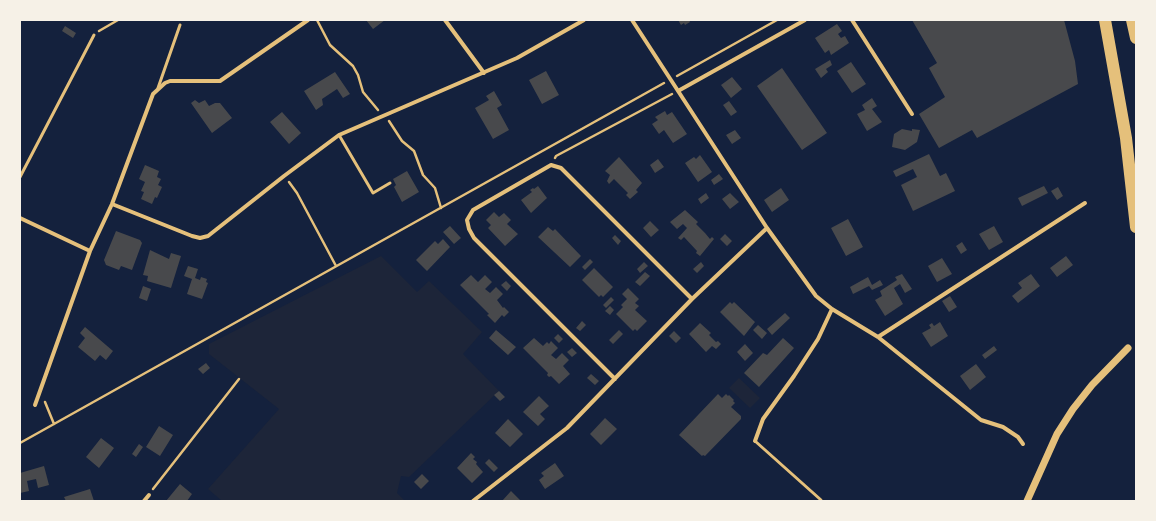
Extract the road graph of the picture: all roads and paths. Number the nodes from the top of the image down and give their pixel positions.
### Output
1 (118, 20) edge
2 (308, 20) edge
3 (445, 20) edge
4 (584, 20) edge
5 (632, 20) edge
6 (776, 20) edge
7 (805, 20) edge
8 (852, 20) edge
9 (1105, 20) edge
10 (1132, 20) edge
11 (180, 25) dead end
12 (94, 34) joint
13 (1136, 38) edge
14 (484, 73) junction
15 (671, 79) junction
16 (158, 88) junction
17 (678, 91) junction
18 (912, 114) dead end
19 (339, 135) junction
20 (551, 165) junction
21 (284, 176) junction
22 (20, 177) edge
23 (390, 183) dead end
24 (1085, 203) dead end
25 (112, 204) junction
26 (20, 218) edge
27 (1136, 227) edge
28 (767, 228) junction
29 (90, 251) junction
30 (336, 266) junction
31 (692, 299) junction
32 (832, 309) junction
33 (878, 337) junction
34 (1128, 348) dead end
35 (240, 379) dead end
36 (615, 379) junction
37 (40, 392) junction
38 (35, 405) dead end
39 (54, 424) junction
40 (755, 441) joint
41 (20, 443) edge
42 (1022, 444) dead end
43 (149, 495) joint
44 (821, 500) edge
45 (144, 501) edge
46 (473, 501) edge
47 (1027, 501) edge

1 - 12 path
2 - 16 street
3 - 14 street
4 - 14 street
5 - 15 street
6 - 15 path
7 - 17 street
8 - 18 street
9 - 27 highway
10 - 13 highway
11 - 16 lane
12 - 22 lane
14 - 19 street
15 - 17 street
15 - 30 path
16 - 25 street
17 - 20 path
17 - 28 street
19 - 21 street
19 - 23 lane
20 - 31 street
20 - 36 street
21 - 25 street
21 - 30 path
24 - 33 street
25 - 29 street
26 - 29 street
28 - 31 street
28 - 32 street
29 - 37 street
30 - 39 path
31 - 36 street
32 - 33 street
32 - 40 street
33 - 42 street
34 - 47 street
35 - 43 path
36 - 46 street
37 - 38 street
37 - 39 path
39 - 41 path
40 - 44 lane
43 - 45 street

